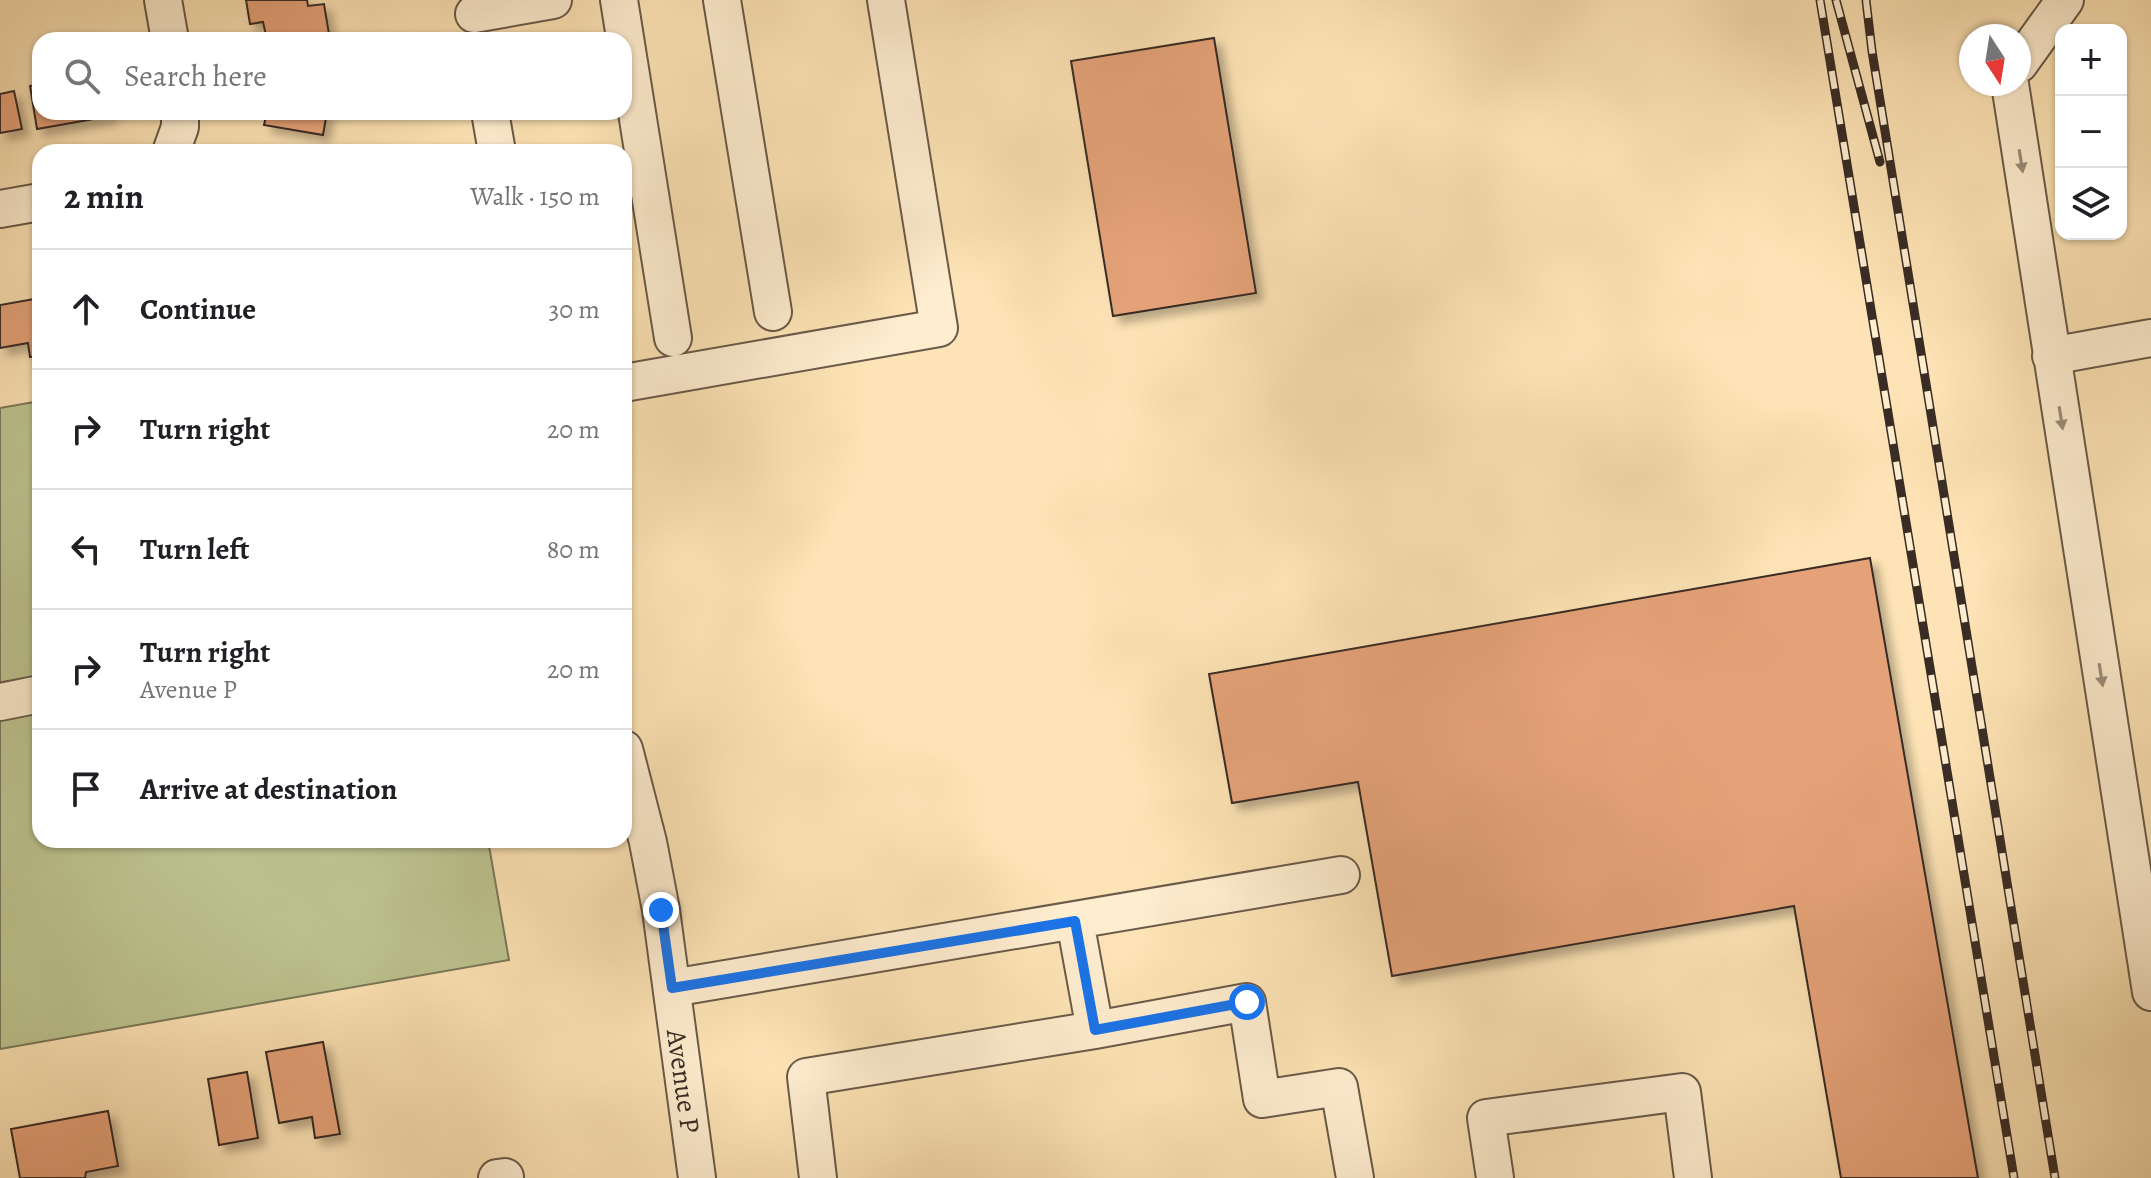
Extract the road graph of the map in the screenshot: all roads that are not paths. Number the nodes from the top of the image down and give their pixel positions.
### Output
1 (163, 0) edge
2 (553, 0) edge
3 (619, 0) edge
4 (722, 0) edge
5 (886, 0) edge
6 (2065, 0) edge
7 (475, 18) edge
8 (169, 32) edge
9 (624, 32) edge
10 (2031, 47) edge
11 (632, 81) edge
12 (2012, 96) edge
13 (180, 120) edge
14 (491, 120) edge
15 (174, 144) edge
16 (496, 144) edge
17 (32, 203) edge
18 (0, 209) edge
19 (773, 312) dead end
20 (673, 338) dead end
21 (2151, 338) edge
22 (2051, 356) junction
23 (632, 382) edge
24 (32, 696) edge
25 (0, 702) edge
26 (632, 780) edge
27 (1341, 875) dead end
28 (1075, 921) junction
29 (672, 988) junction
30 (2151, 992) edge
31 (1095, 1030) junction
32 (697, 1178) edge
33 (818, 1178) edge
34 (1355, 1178) edge
35 (1495, 1178) edge
36 (1693, 1178) edge

1 - 8 street
2 - 7 street
3 - 9 street
4 - 19 street
5 - 23 street
6 - 10 street
11 - 20 street
12 -> 22 street
13 - 15 street
14 - 16 street
17 - 18 street
21 - 22 street
22 -> 30 street
24 - 25 street
26 - 29 street, Avenue P
27 - 28 street
28 - 29 street
28 - 31 street
29 - 32 street, Avenue P
31 - 33 street
31 - 34 street
35 - 36 street

